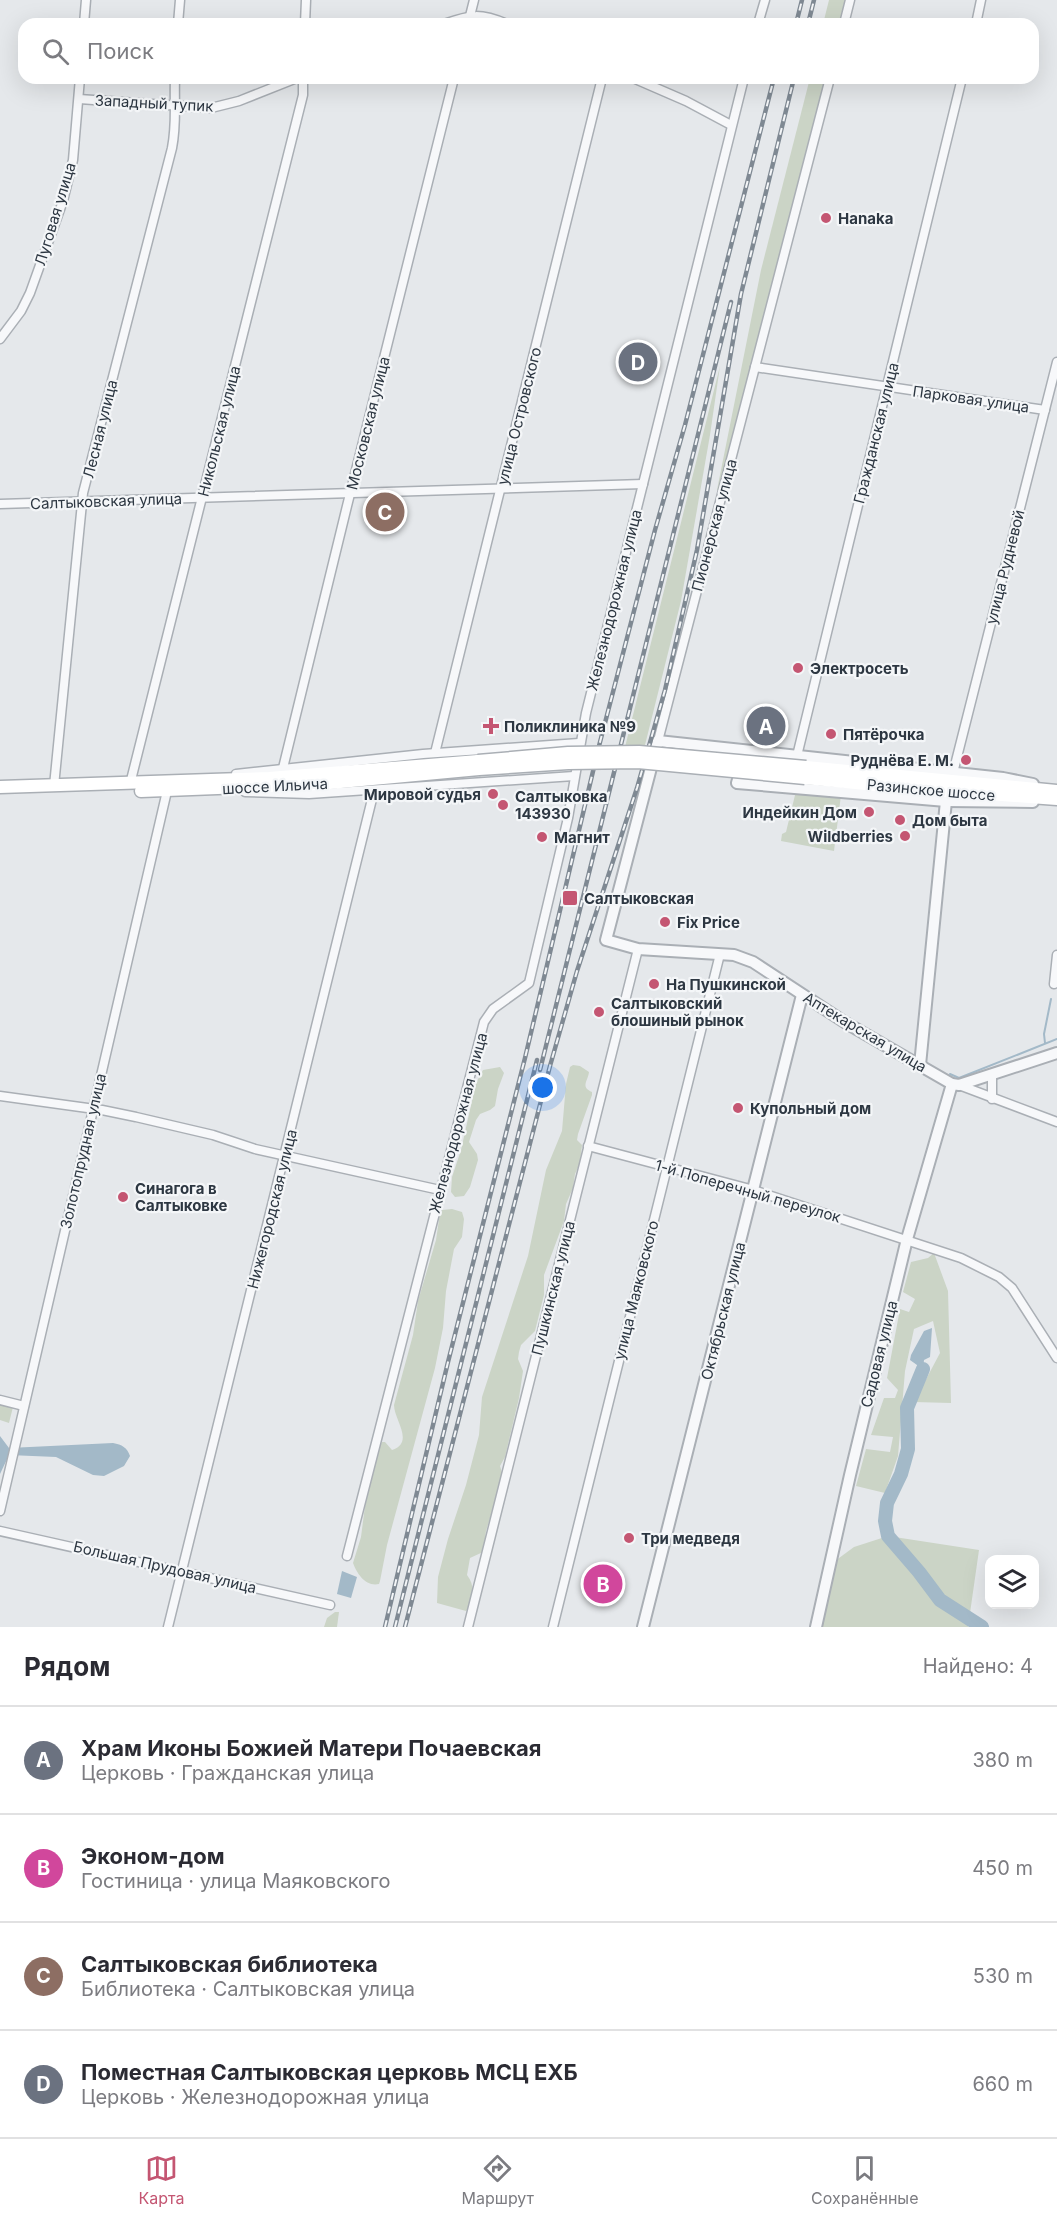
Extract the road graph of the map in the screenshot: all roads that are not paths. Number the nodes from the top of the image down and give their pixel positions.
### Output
1 (86, 0) edge
2 (180, 0) edge
3 (306, 0) edge
4 (474, 0) edge
5 (765, 0) edge
6 (850, 0) edge
7 (981, 0) edge
8 (84, 18) edge
9 (178, 18) edge
10 (305, 18) edge
11 (470, 18) edge
12 (760, 18) edge
13 (846, 18) edge
14 (977, 18) edge
15 (80, 84) edge
16 (175, 84) edge
17 (281, 84) edge
18 (303, 84) edge
19 (452, 84) edge
20 (601, 84) edge
21 (647, 84) edge
22 (742, 84) edge
23 (828, 84) edge
24 (961, 84) edge
25 (79, 99) junction
26 (175, 106) junction
27 (731, 125) junction
28 (0, 339) edge
29 (1057, 362) edge
30 (755, 367) junction
31 (887, 387) junction
32 (1045, 410) junction
33 (643, 484) junction
34 (501, 488) junction
35 (350, 493) junction
36 (202, 498) junction
37 (82, 501) junction
38 (0, 504) edge
39 (658, 741) junction
40 (579, 742) junction
41 (538, 745) junction
42 (713, 747) junction
43 (746, 751) junction
44 (435, 753) junction
45 (797, 756) junction
46 (654, 758) junction
47 (478, 765) junction
48 (284, 768) junction
49 (953, 773) junction
50 (574, 776) junction
51 (541, 778) junction
52 (130, 784) junction
53 (186, 784) junction
54 (54, 786) junction
55 (71, 786) junction
56 (0, 787) edge
57 (790, 788) junction
58 (207, 789) junction
59 (167, 791) junction
60 (374, 791) junction
61 (1057, 795) edge
62 (946, 801) junction
63 (638, 949) junction
64 (720, 954) junction
65 (1057, 956) edge
66 (1054, 984) dead end
67 (802, 995) junction
68 (1057, 1053) edge
69 (920, 1065) junction
70 (992, 1074) junction
71 (956, 1085) junction
72 (0, 1096) edge
73 (992, 1099) junction
74 (93, 1109) junction
75 (1057, 1122) edge
76 (588, 1146) junction
77 (286, 1156) junction
78 (667, 1167) junction
79 (440, 1190) junction
80 (753, 1190) junction
81 (907, 1239) junction
82 (1057, 1358) edge
83 (0, 1400) edge
84 (24, 1406) junction
85 (0, 1511) edge
86 (0, 1531) edge
87 (347, 1556) dead end
88 (182, 1571) junction
89 (330, 1605) dead end
90 (472, 1626) edge
91 (168, 1627) edge
92 (553, 1627) edge
93 (643, 1627) edge
94 (816, 1627) edge

1 - 8 street
2 - 9 street
3 - 10 street
4 - 11 street
5 - 12 street
6 - 13 street
7 - 14 street
15 - 25 street, Луговая улица
16 - 26 street, Лесная улица
17 - 26 street, Западный тупик
18 - 36 street, Никольская улица
19 - 35 street, Московская улица
20 - 34 street, улица Островского
21 - 27 street
22 - 27 street, Железнодорожная улица
23 - 30 street, Пионерская улица
24 - 31 street, Гражданская улица
25 - 26 street, Западный тупик
25 - 28 street, Луговая улица
26 - 37 street, Лесная улица
27 - 33 street, Железнодорожная улица
29 - 32 street, улица Рудневой
30 - 31 street, Парковая улица
30 - 39 street, Пионерская улица
31 - 32 street, Парковая улица
31 - 45 street, Гражданская улица
32 - 49 street, улица Рудневой
33 - 34 street, Салтыковская улица
33 - 40 street, Железнодорожная улица
34 - 35 street, Салтыковская улица
34 - 44 street, улица Островского
35 - 36 street, Салтыковская улица
35 - 48 street, Московская улица
36 - 37 street, Салтыковская улица
36 - 52 street, Никольская улица
37 - 38 street, Салтыковская улица
37 - 54 street, Лесная улица
39 - 42 street
39 - 46 street, Пионерская улица
40 - 41 street
40 - 50 street, Железнодорожная улица
41 - 44 street
41 - 51 street
42 - 43 street
42 - 46 street
43 - 45 street
43 - 57 street
44 - 48 street
45 - 49 street
45 - 57 street, Гражданская улица
46 - 63 street, Пионерская улица
47 - 53 main road, шоссе Ильича
47 - 58 main road, шоссе Ильича
47 - 61 main road, Разинское шоссе, bridge
48 - 53 street
49 - 61 street
50 - 51 street
50 - 79 street, Железнодорожная улица
51 - 60 street
52 - 53 main road, шоссе Ильича
52 - 55 main road, шоссе Ильича
53 - 58 main road, шоссе Ильича
53 - 59 main road, шоссе Ильича
54 - 55 main road, шоссе Ильича
54 - 56 main road, шоссе Ильича
55 - 59 main road, шоссе Ильича
57 - 62 street
58 - 60 street
59 - 74 street, Золотопрудная улица
60 - 77 street, Нижегородская улица
61 - 62 street
62 - 69 street
63 - 64 street, Аптекарская улица
63 - 76 street, Пушкинская улица
64 - 67 street, Аптекарская улица
64 - 78 street, улица Маяковского
65 - 66 street
67 - 69 street, Аптекарская улица
67 - 80 street, Октябрьская улица
68 - 70 street
69 - 71 street, Аптекарская улица
70 - 71 street
70 - 73 street
71 - 73 street, Аптекарская улица
71 - 81 street, Садовая улица
72 - 74 street
73 - 75 street, Аптекарская улица
74 - 77 street
74 - 84 street, Золотопрудная улица
76 - 78 street, 1-й Поперечный переулок
76 - 90 street, Пушкинская улица
77 - 79 street
77 - 88 street, Нижегородская улица
78 - 80 street, 1-й Поперечный переулок
78 - 92 street, улица Маяковского
79 - 87 street, Железнодорожная улица
80 - 81 street, 1-й Поперечный переулок
80 - 93 street, Октябрьская улица
81 - 82 street, 1-й Поперечный переулок
81 - 94 street, Садовая улица
83 - 84 street
84 - 85 street, Золотопрудная улица
86 - 88 street, Большая Прудовая улица
88 - 89 street, Большая Прудовая улица
88 - 91 street, Нижегородская улица

